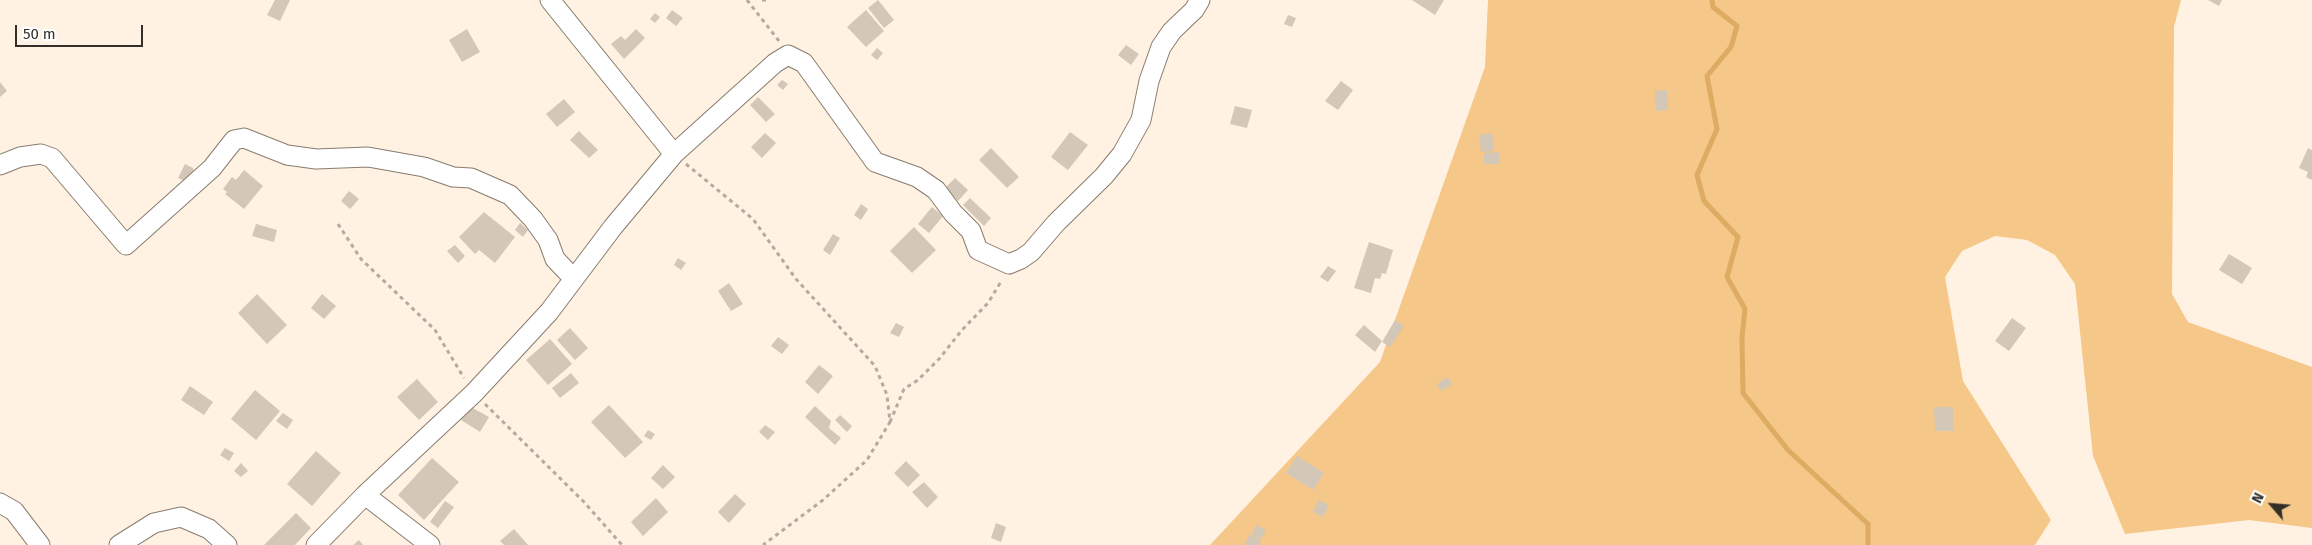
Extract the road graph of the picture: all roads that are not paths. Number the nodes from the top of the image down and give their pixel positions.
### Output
1 (550, 0) edge
2 (1200, 0) edge
3 (674, 154) junction
4 (0, 165) edge
5 (574, 279) junction
6 (365, 495) junction
7 (0, 503) edge
8 (40, 545) edge
9 (118, 545) edge
10 (228, 545) edge
11 (316, 545) edge
12 (430, 545) edge

1 - 3 street
2 - 3 street
3 - 5 street
4 - 5 street
5 - 6 street
6 - 11 street
6 - 12 street
7 - 8 street
9 - 10 street

